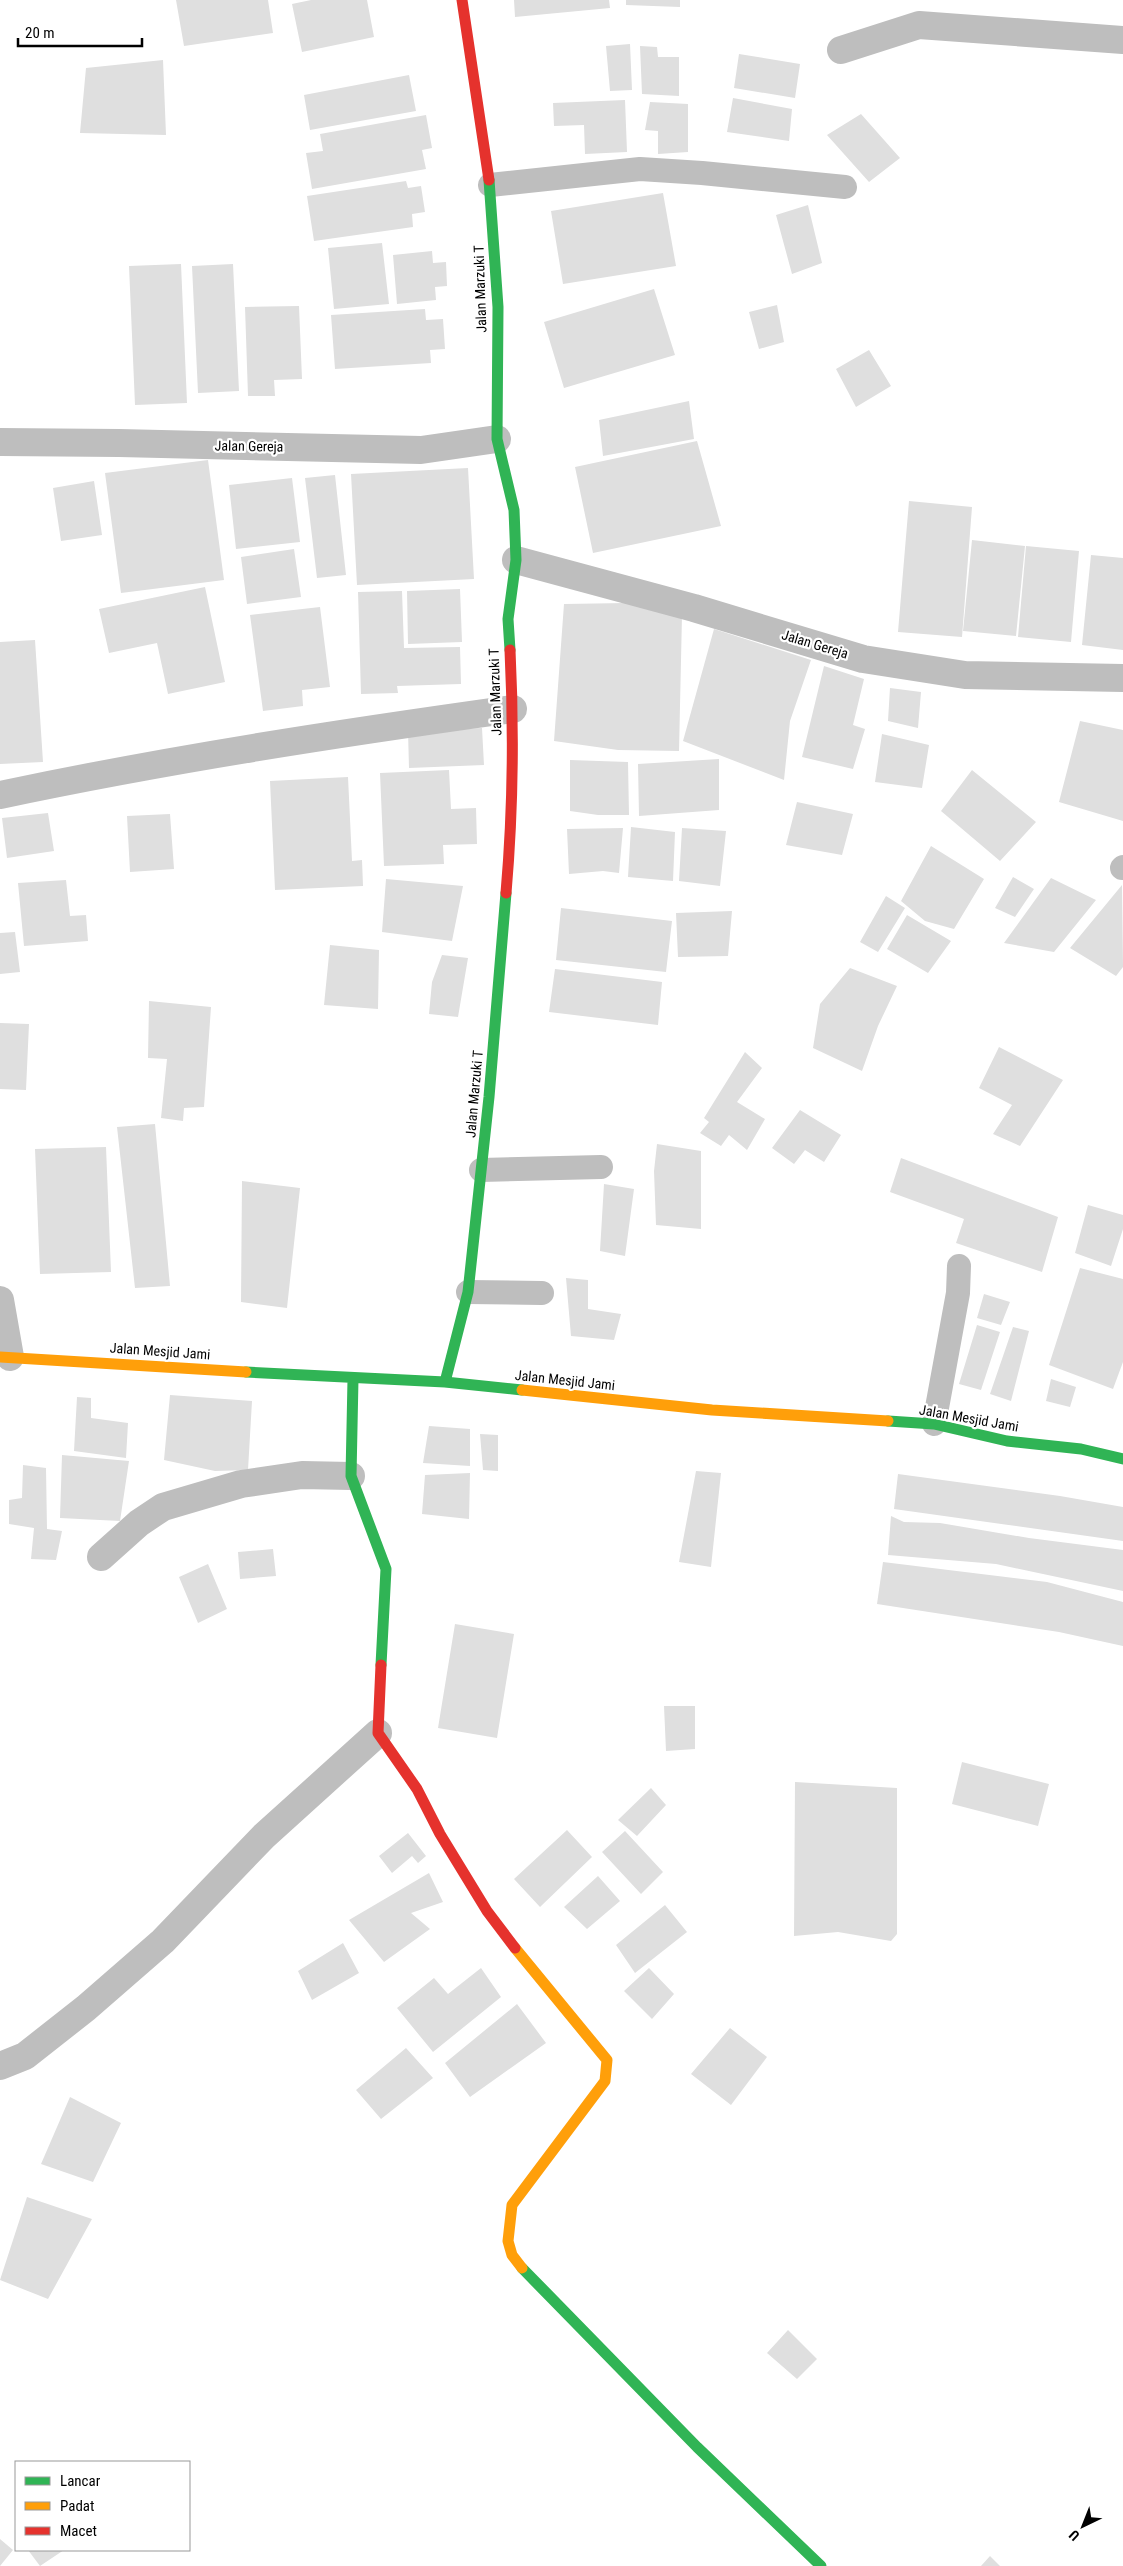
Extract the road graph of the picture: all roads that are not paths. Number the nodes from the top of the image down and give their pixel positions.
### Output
1 (462, 0) edge
2 (1123, 40) edge
3 (840, 50) dead end
4 (490, 185) junction
5 (845, 187) dead end
6 (497, 439) junction
7 (0, 442) edge
8 (516, 560) junction
9 (1123, 678) edge
10 (513, 709) junction
11 (0, 794) edge
12 (601, 1167) dead end
13 (481, 1170) junction
14 (959, 1266) dead end
15 (468, 1292) junction
16 (542, 1293) dead end
17 (0, 1300) edge
18 (5, 1357) edge
19 (353, 1379) junction
20 (446, 1382) junction
21 (934, 1424) junction
22 (1123, 1459) edge
23 (351, 1476) junction
24 (101, 1557) dead end
25 (378, 1732) junction
26 (0, 2066) edge
27 (821, 2566) edge

1 - 4 street, Jalan Marzuki T
2 - 3 street
4 - 5 lane
4 - 6 street, Jalan Marzuki T
6 - 7 street, Jalan Gereja
6 - 8 street, Jalan Marzuki T
8 - 9 street, Jalan Gereja
8 - 10 street, Jalan Marzuki T
10 - 11 street
10 - 13 street, Jalan Marzuki T
12 - 13 lane
13 - 15 street, Jalan Marzuki T
14 - 21 lane
15 - 16 lane
15 - 20 street, Jalan Marzuki T
17 - 18 street
18 - 19 street, Jalan Mesjid Jami
19 - 20 street, Jalan Mesjid Jami
19 - 23 street
20 - 21 street, Jalan Mesjid Jami
21 - 22 street, Jalan Mesjid Jami
23 - 24 street
23 - 25 street
25 - 26 street
25 - 27 street

